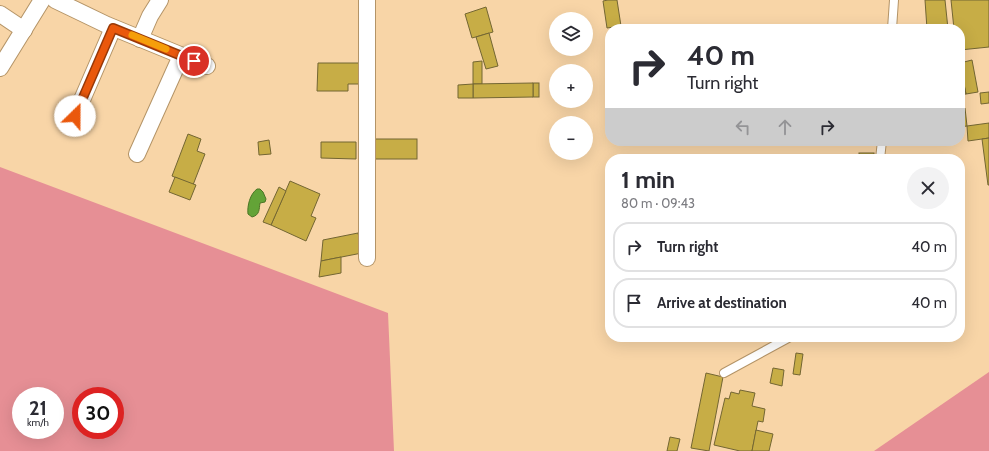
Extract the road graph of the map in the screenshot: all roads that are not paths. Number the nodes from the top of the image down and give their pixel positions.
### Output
1 (42, 0) edge
2 (54, 0) edge
3 (160, 0) edge
4 (367, 0) edge
5 (894, 0) edge
6 (0, 14) edge
7 (892, 24) edge
8 (113, 28) junction
9 (24, 30) junction
10 (140, 38) junction
11 (181, 56) junction
12 (207, 66) dead end
13 (0, 68) edge
14 (75, 116) dead end
15 (137, 154) dead end
16 (368, 258) dead end
17 (781, 342) edge
18 (724, 372) dead end

1 - 9 street
2 - 8 street
3 - 10 street
4 - 16 street
5 - 7 lane
6 - 9 street
8 - 10 street
8 - 14 street
9 - 13 street
10 - 11 street
11 - 12 street
11 - 15 street
17 - 18 lane

